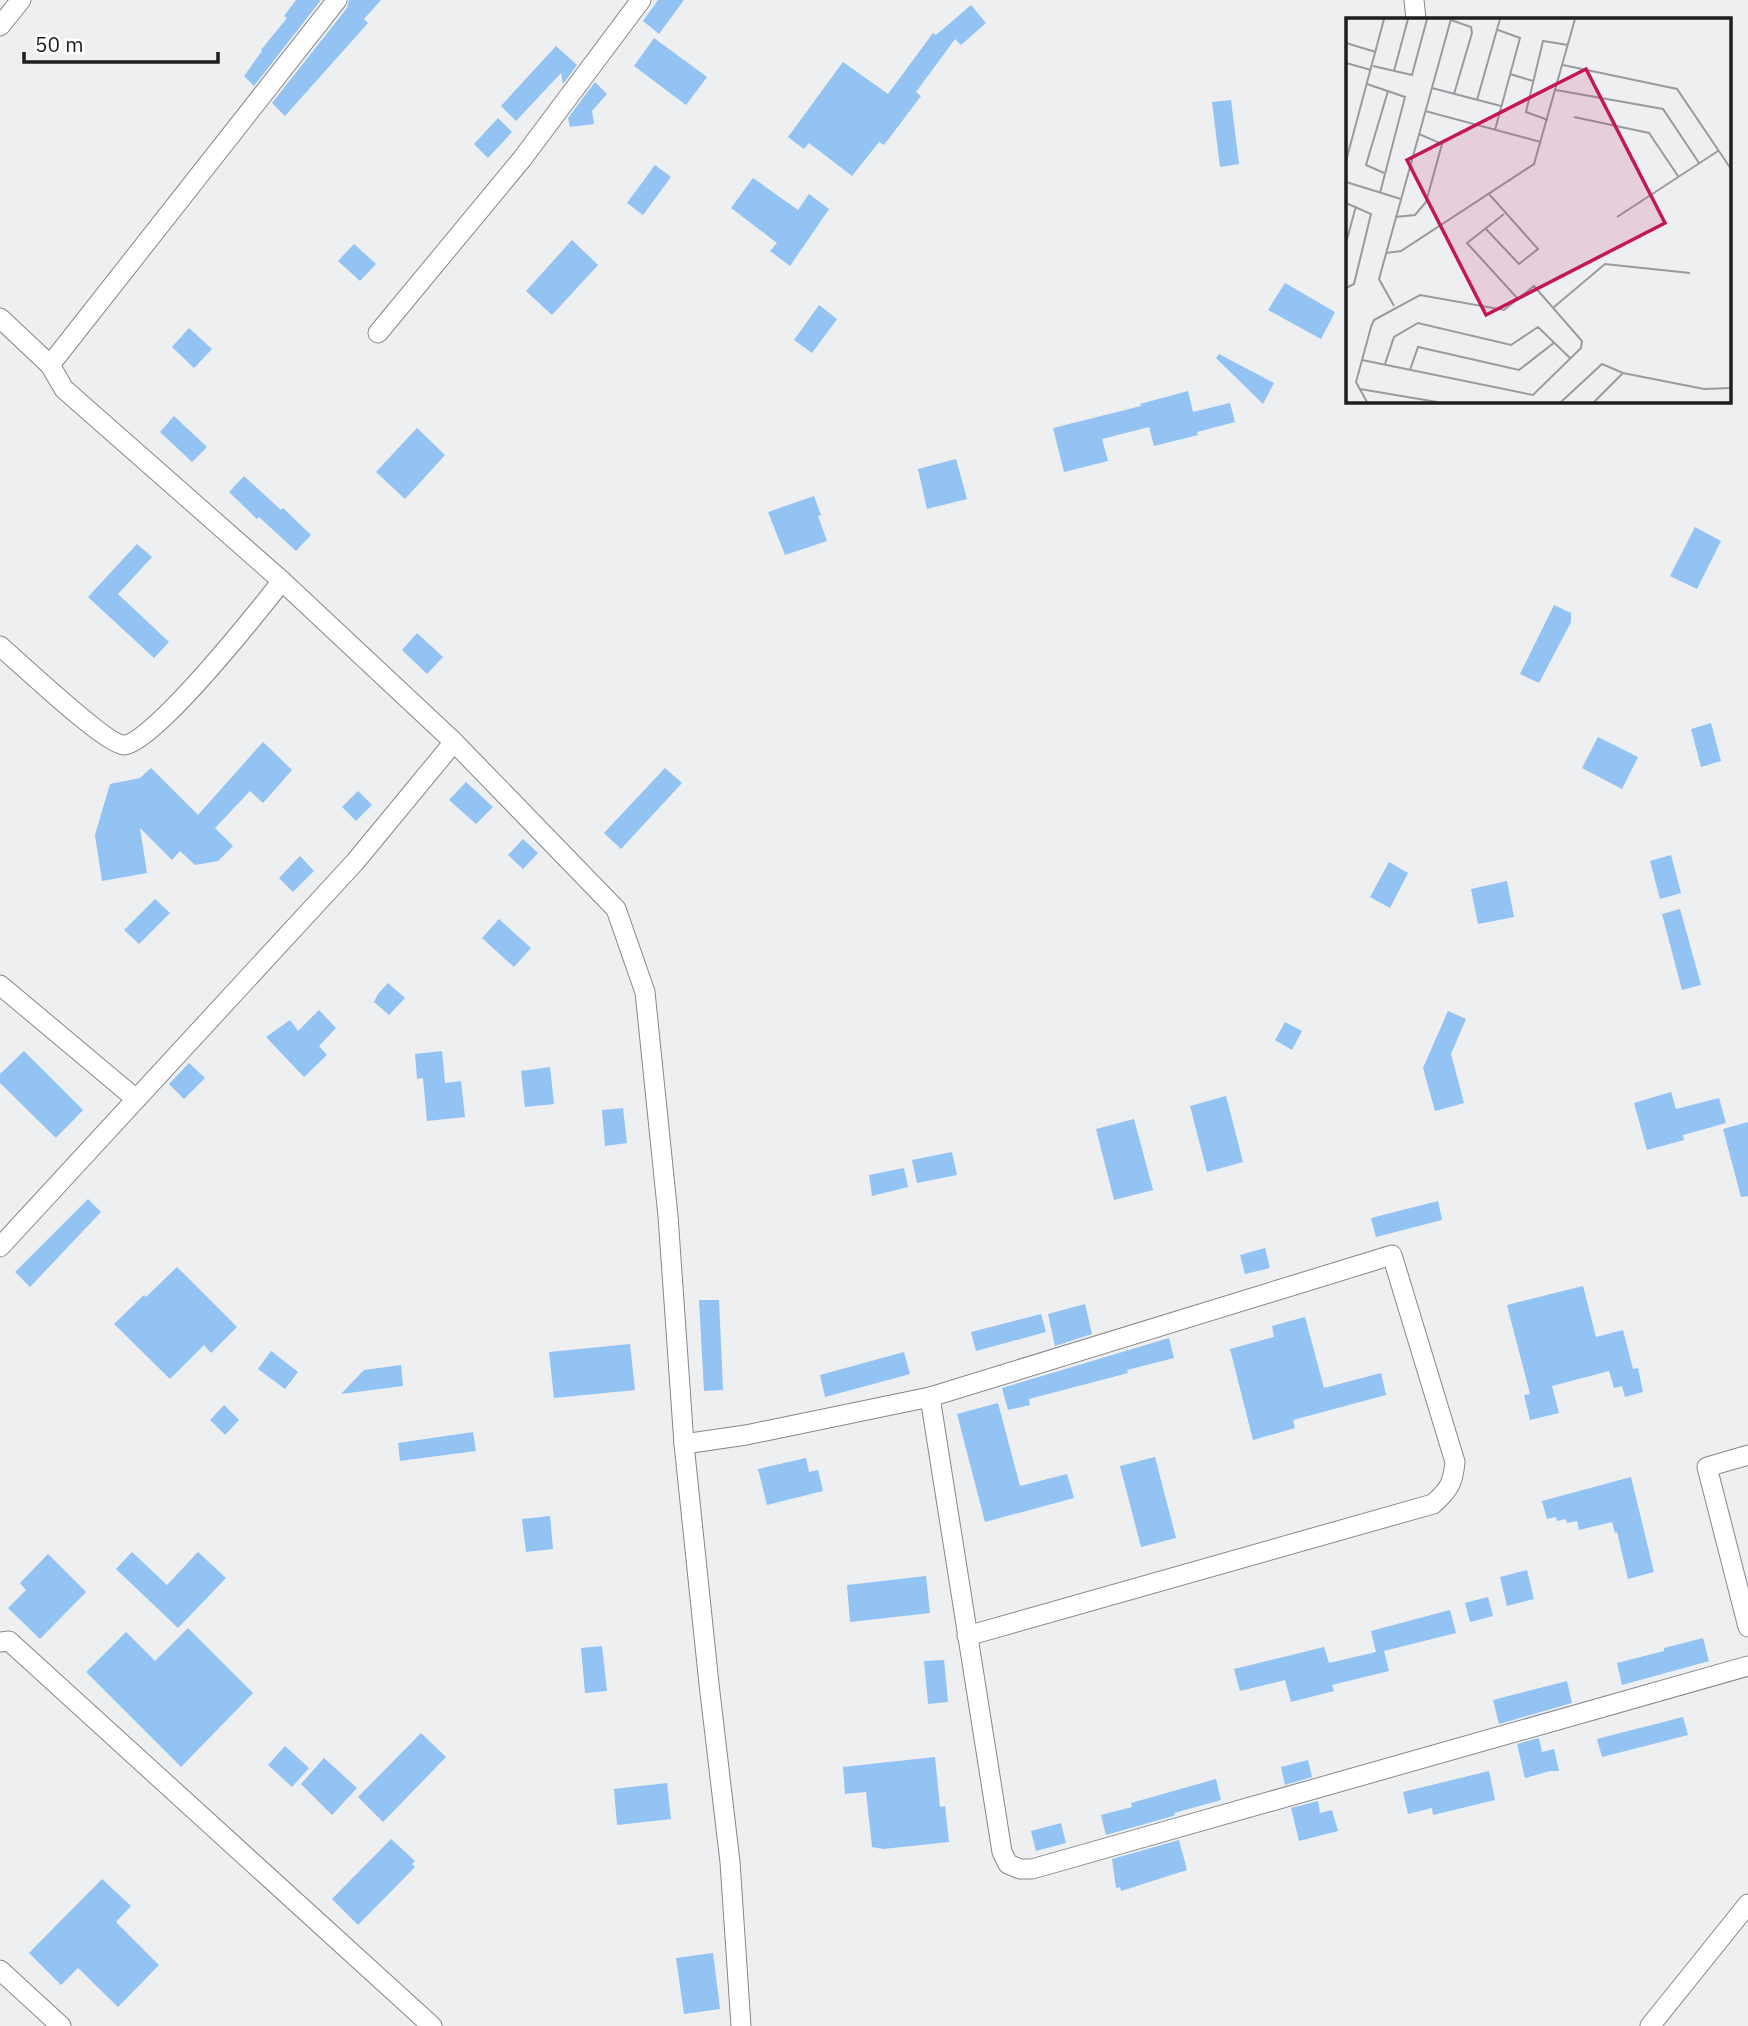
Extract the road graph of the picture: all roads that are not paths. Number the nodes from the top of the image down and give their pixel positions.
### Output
1 (21, 0) edge
2 (337, 0) edge
3 (641, 0) edge
4 (1414, 0) edge
5 (1416, 18) edge
6 (0, 26) edge
7 (0, 318) edge
8 (378, 334) dead end
9 (50, 365) junction
10 (282, 581) junction
11 (0, 646) edge
12 (454, 742) junction
13 (0, 985) edge
14 (136, 1099) junction
15 (0, 1247) edge
16 (930, 1397) junction
17 (684, 1444) junction
18 (1748, 1455) edge
19 (1748, 1627) edge
20 (968, 1636) junction
21 (0, 1642) edge
22 (1748, 1666) edge
23 (1748, 1904) edge
24 (0, 1970) edge
25 (61, 2026) edge
26 (432, 2026) edge
27 (741, 2026) edge
28 (1650, 2026) edge

1 - 6 street
2 - 9 street
3 - 8 street
4 - 5 street
7 - 9 street
9 - 10 street
10 - 11 street
10 - 12 street
12 - 14 street
12 - 17 street
13 - 14 street
14 - 15 street
16 - 17 street
16 - 20 street
16 - 20 street
17 - 27 street
18 - 19 street
20 - 22 street
21 - 26 street
23 - 28 street
24 - 25 street

